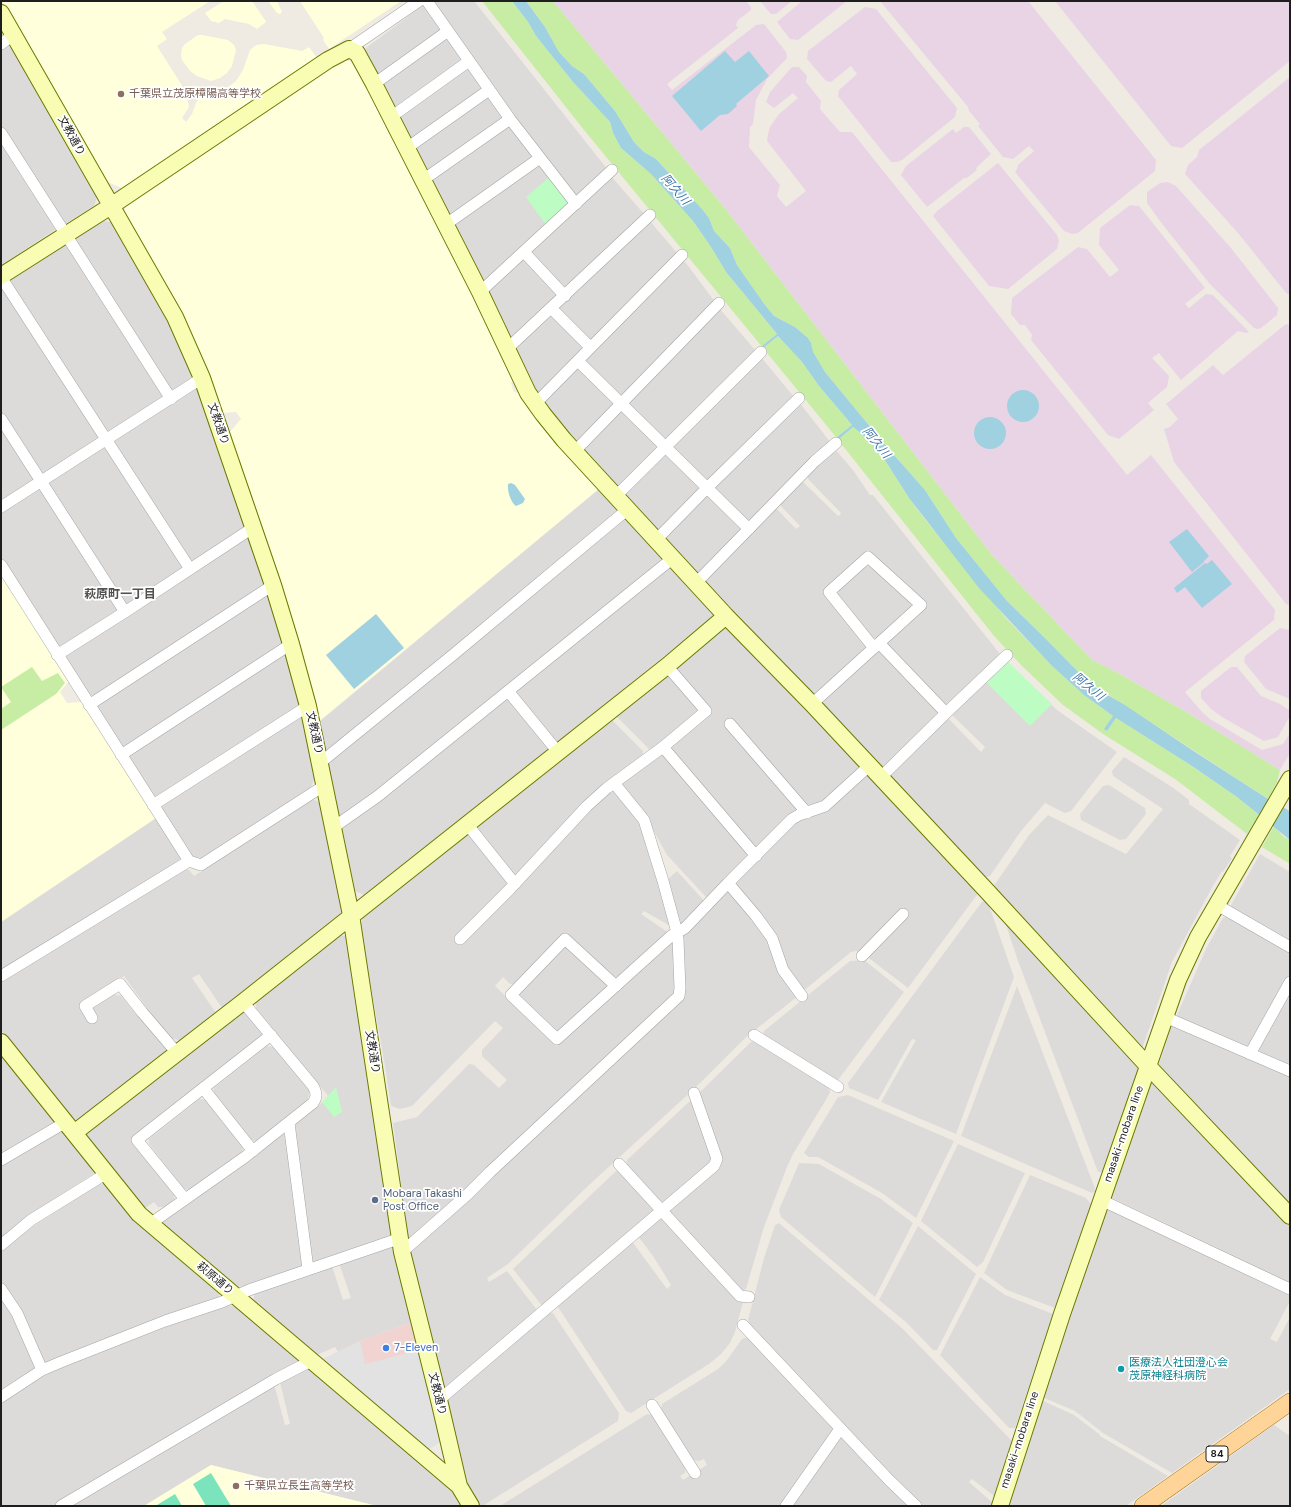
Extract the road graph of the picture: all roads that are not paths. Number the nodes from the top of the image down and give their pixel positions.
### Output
1 (419, 1) edge
2 (427, 1) edge
3 (1, 13) edge
4 (448, 31) junction
5 (7, 39) edge
6 (349, 50) junction
7 (470, 61) junction
8 (374, 84) junction
9 (489, 90) junction
10 (391, 118) junction
11 (510, 118) junction
12 (1, 133) edge
13 (407, 148) junction
14 (540, 158) junction
15 (612, 170) dead end
16 (423, 180) junction
17 (576, 204) junction
18 (111, 206) junction
19 (650, 215) dead end
20 (445, 224) junction
21 (66, 235) junction
22 (524, 252) junction
23 (682, 255) dead end
24 (1, 276) edge
25 (480, 292) junction
26 (565, 296) junction
27 (719, 302) dead end
28 (551, 308) junction
29 (590, 347) junction
30 (507, 349) junction
31 (761, 352) dead end
32 (578, 361) junction
33 (202, 378) junction
34 (799, 398) dead end
35 (171, 399) junction
36 (535, 404) junction
37 (621, 404) junction
38 (1, 419) edge
39 (106, 440) junction
40 (836, 443) dead end
41 (664, 446) junction
42 (575, 451) junction
43 (42, 482) junction
44 (707, 488) junction
45 (616, 496) junction
46 (1, 507) edge
47 (628, 509) junction
48 (254, 527) junction
49 (749, 529) junction
50 (657, 539) junction
51 (673, 558) junction
52 (1, 565) edge
53 (190, 569) junction
54 (696, 583) junction
55 (273, 585) junction
56 (125, 612) junction
57 (726, 616) junction
58 (291, 644) junction
59 (876, 645) junction
60 (57, 655) junction
61 (1007, 655) dead end
62 (667, 666) junction
63 (508, 691) junction
64 (812, 704) junction
65 (88, 705) junction
66 (308, 706) junction
67 (946, 712) junction
68 (730, 724) dead end
69 (663, 747) junction
70 (558, 752) junction
71 (121, 755) junction
72 (320, 763) junction
73 (869, 766) junction
74 (880, 778) junction
75 (614, 783) junction
76 (325, 785) junction
77 (1287, 785) edge
78 (153, 805) junction
79 (807, 813) junction
80 (467, 824) junction
81 (334, 827) junction
82 (756, 856) junction
83 (189, 861) junction
84 (728, 883) junction
85 (515, 884) junction
86 (1217, 905) junction
87 (903, 914) dead end
88 (352, 916) junction
89 (677, 932) junction
90 (460, 939) dead end
91 (1290, 947) edge
92 (862, 956) dead end
93 (1, 976) edge
94 (1290, 982) edge
95 (616, 986) junction
96 (802, 996) dead end
97 (243, 1002) junction
98 (1165, 1017) junction
99 (92, 1018) dead end
100 (271, 1034) junction
101 (754, 1035) dead end
102 (1, 1042) edge
103 (177, 1053) junction
104 (1250, 1054) junction
105 (1147, 1065) junction
106 (1290, 1072) edge
107 (838, 1087) dead end
108 (203, 1088) junction
109 (694, 1093) dead end
110 (289, 1123) junction
111 (70, 1128) junction
112 (253, 1151) junction
113 (1, 1160) edge
114 (619, 1164) dead end
115 (107, 1174) junction
116 (185, 1199) junction
117 (1102, 1200) junction
118 (661, 1211) junction
119 (1290, 1216) edge
120 (150, 1224) junction
121 (1, 1245) edge
122 (401, 1245) junction
123 (308, 1270) junction
124 (1, 1289) edge
125 (1290, 1289) edge
126 (235, 1296) junction
127 (749, 1297) dead end
128 (743, 1325) dead end
129 (311, 1361) junction
130 (42, 1370) junction
131 (1, 1397) edge
132 (439, 1400) junction
133 (1290, 1402) edge
134 (652, 1405) dead end
135 (840, 1428) junction
136 (695, 1473) dead end
137 (459, 1486) junction
138 (910, 1504) edge
139 (61, 1506) edge
140 (470, 1506) edge
141 (786, 1506) edge
142 (1000, 1506) edge
143 (1143, 1506) edge

1 - 6 street
2 - 4 street
3 - 5 street, 文教通り
4 - 7 street
4 - 8 street
5 - 18 street, 文教通り
6 - 8 street
6 - 18 street
7 - 9 street
7 - 10 street
8 - 10 street
9 - 11 street
9 - 13 street
10 - 13 street
11 - 14 street
11 - 16 street
12 - 21 street
13 - 16 street
14 - 17 street
14 - 20 street
15 - 17 street
16 - 20 street
17 - 22 street
18 - 21 street
18 - 33 street, 文教通り
19 - 26 street
20 - 25 street
21 - 24 street
21 - 35 street
22 - 25 street
22 - 26 street
23 - 29 street
24 - 39 street
25 - 30 street
26 - 28 street
27 - 37 street
28 - 29 street
28 - 30 street
29 - 32 street
30 - 36 street
31 - 41 street
32 - 36 street
32 - 37 street
33 - 35 street
33 - 48 street, 文教通り
34 - 44 street
35 - 39 street
36 - 42 street
37 - 41 street
37 - 42 street
38 - 43 street
39 - 43 street
39 - 53 street
40 - 49 street
41 - 44 street
41 - 45 street
42 - 45 street
43 - 46 street
43 - 56 street
44 - 49 street
44 - 50 street
45 - 47 street
47 - 50 street
47 - 72 street
48 - 53 street
48 - 55 street, 文教通り
49 - 54 street
50 - 51 street
51 - 54 street
51 - 63 street
52 - 60 street
53 - 56 street
54 - 57 street
55 - 58 street, 文教通り
55 - 65 street
56 - 60 street
57 - 62 street
57 - 64 street
58 - 66 street, 文教通り
58 - 71 street
59 - 59 street
59 - 64 street
59 - 67 street
60 - 65 street
61 - 67 street
62 - 69 street
62 - 70 street
63 - 70 street
63 - 81 street
64 - 73 street
65 - 71 street
66 - 72 street, 文教通り
66 - 78 street
67 - 74 street
68 - 79 street
69 - 75 street
69 - 82 street
70 - 80 street
71 - 78 street
72 - 76 street, 文教通り
73 - 74 street
73 - 79 street
74 - 105 street
75 - 85 street
75 - 89 street
76 - 81 street, 文教通り
76 - 83 street
77 - 86 street, masaki-mobara line
78 - 83 street
79 - 82 street
80 - 85 street
80 - 88 street
81 - 88 street, 文教通り
82 - 84 street
83 - 93 street
84 - 89 street
84 - 96 street
85 - 90 street
86 - 91 street
86 - 98 street, masaki-mobara line
87 - 92 street
88 - 97 street
88 - 122 street, 文教通り
89 - 95 street
89 - 122 street
94 - 104 street
95 - 95 street
97 - 100 street
97 - 103 street
98 - 104 street
98 - 105 street, masaki-mobara line
99 - 103 street
100 - 108 street
100 - 110 street
101 - 107 street
102 - 111 street, 萩原通り
103 - 111 street
104 - 106 street
105 - 117 street, masaki-mobara line
105 - 119 street
108 - 112 street
108 - 116 street
109 - 118 street
110 - 112 street
110 - 123 street
111 - 113 street
111 - 115 street, 萩原通り
112 - 116 street
114 - 118 street
115 - 120 street, 萩原通り
115 - 121 street
116 - 120 street
117 - 125 street
117 - 142 street, masaki-mobara line
118 - 127 street
118 - 132 street
120 - 126 street, 萩原通り
122 - 123 street
122 - 132 street, 文教通り
123 - 126 street
124 - 130 street
126 - 129 street, 萩原通り
126 - 130 street
128 - 135 street
129 - 137 street, 萩原通り
129 - 139 street
130 - 131 street
132 - 137 street, 文教通り
133 - 143 main road, 84
134 - 136 street
135 - 138 street
135 - 141 street
137 - 140 street, 文教通り

